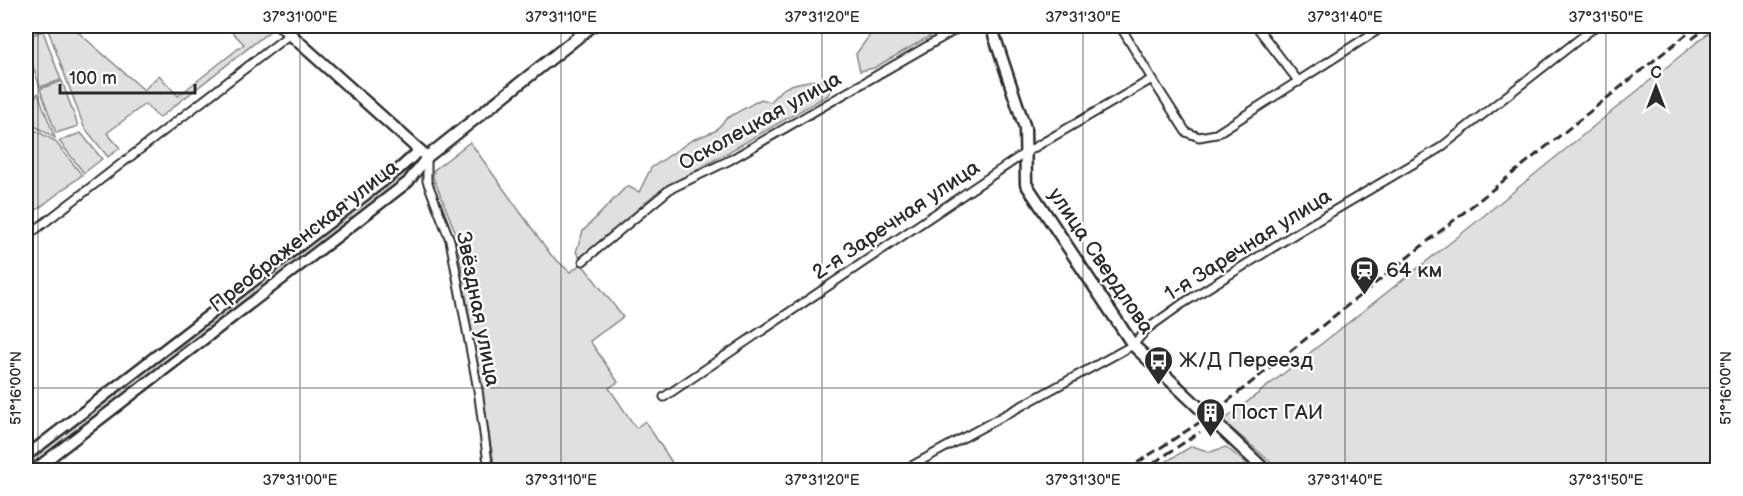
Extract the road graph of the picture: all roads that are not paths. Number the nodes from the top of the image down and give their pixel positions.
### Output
1 (281, 26) edge
2 (592, 26) edge
3 (962, 26) edge
4 (991, 26) edge
5 (1120, 26) edge
6 (1256, 26) edge
7 (1383, 26) edge
8 (1596, 26) edge
9 (291, 34) junction
10 (1152, 79) junction
11 (1299, 82) junction
12 (424, 153) junction
13 (1025, 153) junction
14 (26, 237) edge
15 (583, 261) dead end
16 (1133, 345) junction
17 (664, 397) dead end
18 (26, 456) edge
19 (34, 471) edge
20 (489, 471) edge
21 (904, 471) edge
22 (1265, 471) edge

1 - 9 main road
2 - 12 main road, Преображенская улица
3 - 15 street, Осколецкая улица
4 - 13 main road, улица Свердлова
5 - 10 street
6 - 11 street
7 - 11 street
8 - 16 street, 1-я Заречная улица
9 - 12 main road
9 - 14 street
10 - 11 street
10 - 13 street, 2-я Заречная улица
12 - 18 street, Преображенская улица
12 - 19 street, Преображенская улица
12 - 20 street, Звёздная улица
13 - 16 main road, улица Свердлова
13 - 17 street, 2-я Заречная улица
16 - 21 street, 1-я Заречная улица
16 - 22 main road, улица Свердлова

